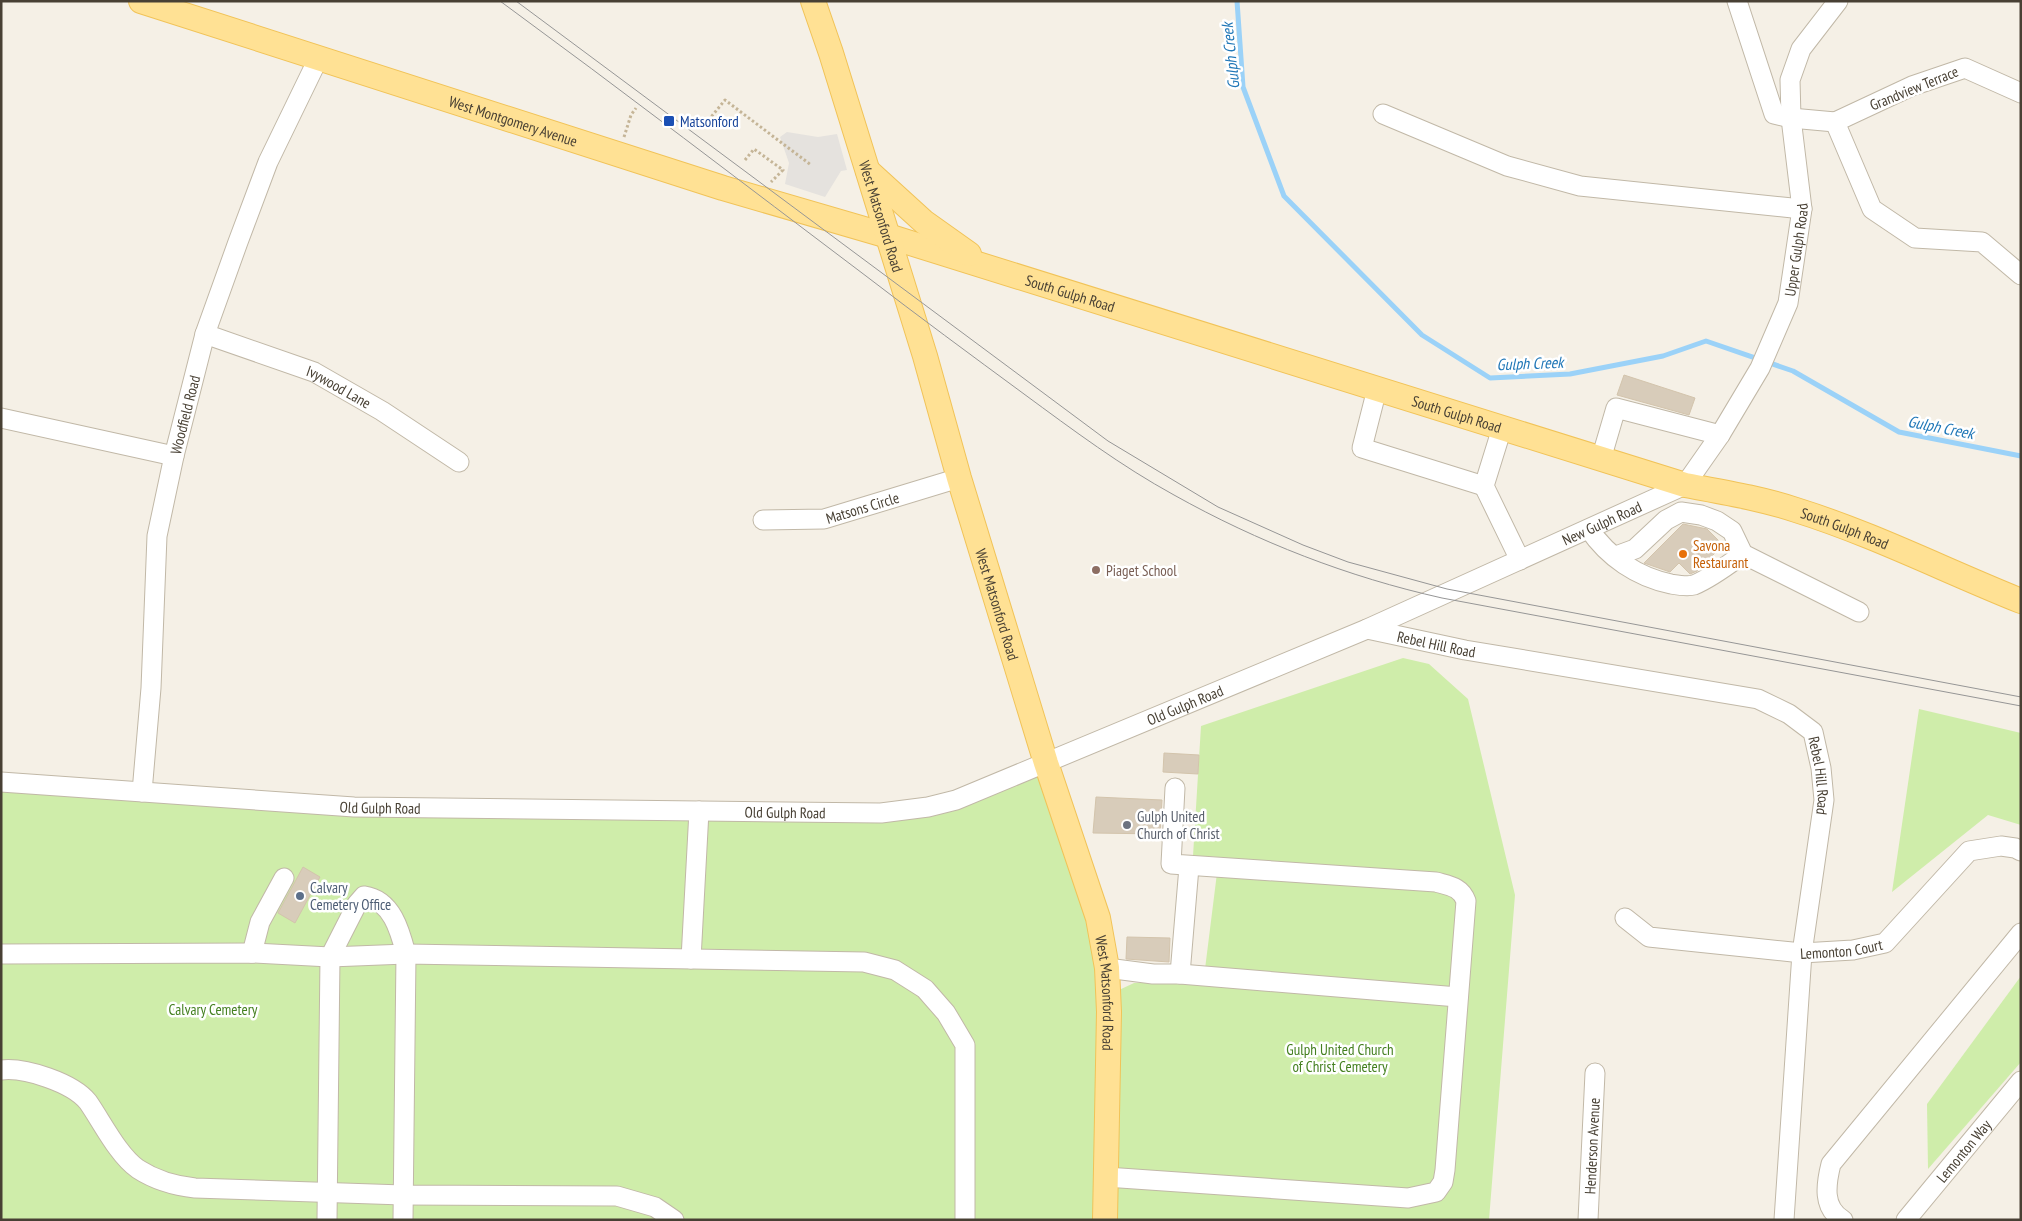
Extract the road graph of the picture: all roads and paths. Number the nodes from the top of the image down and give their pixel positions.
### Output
1 (141, 1) edge
2 (813, 1) edge
3 (1737, 1) edge
4 (1838, 1) edge
5 (319, 57) junction
6 (2021, 92) edge
7 (636, 108) dead end
8 (1383, 114) dead end
9 (1791, 118) junction
10 (1835, 122) junction
11 (702, 128) dead end
12 (625, 132) dead end
13 (745, 160) dead end
14 (811, 165) dead end
15 (783, 170) dead end
16 (868, 171) junction
17 (1802, 209) junction
18 (888, 236) junction
19 (987, 267) junction
20 (2021, 275) edge
21 (205, 334) junction
22 (1377, 389) junction
23 (1, 418) edge
24 (1502, 428) junction
25 (1720, 435) junction
26 (174, 456) junction
27 (1601, 459) junction
28 (459, 462) dead end
29 (959, 478) junction
30 (1685, 485) junction
31 (1484, 486) junction
32 (763, 520) dead end
33 (1589, 529) junction
34 (1743, 554) junction
35 (1616, 556) junction
36 (1520, 560) junction
37 (2021, 601) edge
38 (1860, 612) dead end
39 (1367, 629) junction
40 (1046, 763) junction
41 (1, 782) edge
42 (1174, 788) dead end
43 (142, 792) junction
44 (699, 811) junction
45 (2021, 851) edge
46 (1189, 867) junction
47 (284, 878) dead end
48 (1625, 918) dead end
49 (2021, 933) edge
50 (252, 953) junction
51 (1802, 953) junction
52 (1, 954) edge
53 (406, 954) junction
54 (330, 957) junction
55 (691, 959) junction
56 (1107, 968) junction
57 (1180, 974) junction
58 (1458, 997) junction
59 (1, 1070) edge
60 (1595, 1073) dead end
61 (2021, 1081) edge
62 (1106, 1177) junction
63 (328, 1193) junction
64 (403, 1195) junction
65 (328, 1220) edge
66 (403, 1220) edge
67 (674, 1220) edge
68 (965, 1220) edge
69 (1105, 1220) edge
70 (1588, 1220) edge
71 (1784, 1220) edge
72 (1843, 1220) edge
73 (1906, 1220) edge

1 - 5 main road, West Montgomery Avenue
2 - 16 main road, West Matsonford Road
3 - 9 street
4 - 9 street, Upper Gulph Road
5 - 18 main road, West Montgomery Avenue
5 - 21 street, Woodfield Road
6 - 10 street, Grandview Terrace
7 - 12 path
8 - 17 street
9 - 10 street
9 - 17 street, Upper Gulph Road
10 - 20 street
11 - 14 path
13 - 15 path
16 - 18 main road, West Matsonford Road
16 - 19 main road
17 - 25 street, Upper Gulph Road
18 - 19 main road, South Gulph Road
18 - 29 main road, West Matsonford Road
19 - 22 main road, South Gulph Road
21 - 26 street, Woodfield Road
21 - 28 street, Ivywood Lane
22 - 24 main road, South Gulph Road
22 - 31 street
23 - 26 street
24 - 27 main road, South Gulph Road
24 - 31 street
25 - 27 street
25 - 30 street, Upper Gulph Road
26 - 43 street, Woodfield Road
27 - 30 main road, South Gulph Road
29 - 32 street, Matsons Circle
29 - 40 main road, West Matsonford Road
30 - 33 street, New Gulph Road
30 - 37 main road, South Gulph Road
31 - 36 street
33 - 35 street
33 - 36 street, New Gulph Road
34 - 35 street
34 - 35 street
34 - 38 street
36 - 39 street, Old Gulph Road
39 - 40 street, Old Gulph Road
39 - 51 street, Rebel Hill Road
40 - 44 street, Old Gulph Road
40 - 56 main road, West Matsonford Road
41 - 43 street, Old Gulph Road
42 - 46 street
43 - 44 street, Old Gulph Road
44 - 55 street
45 - 51 street, Lemonton Court
46 - 57 street
46 - 58 street
47 - 50 street
48 - 51 street, Lemonton Court
49 - 72 street
50 - 52 street
50 - 54 street
51 - 71 street, Rebel Hill Road
53 - 54 street
53 - 54 street
53 - 55 street
53 - 64 street
54 - 63 street
55 - 68 street
56 - 57 street
56 - 62 main road, West Matsonford Road
57 - 58 street
58 - 62 street
59 - 63 street
60 - 70 street, Henderson Avenue
61 - 73 street, Lemonton Way
62 - 69 main road, West Matsonford Road
63 - 64 street
63 - 65 street
64 - 66 street
64 - 67 street

